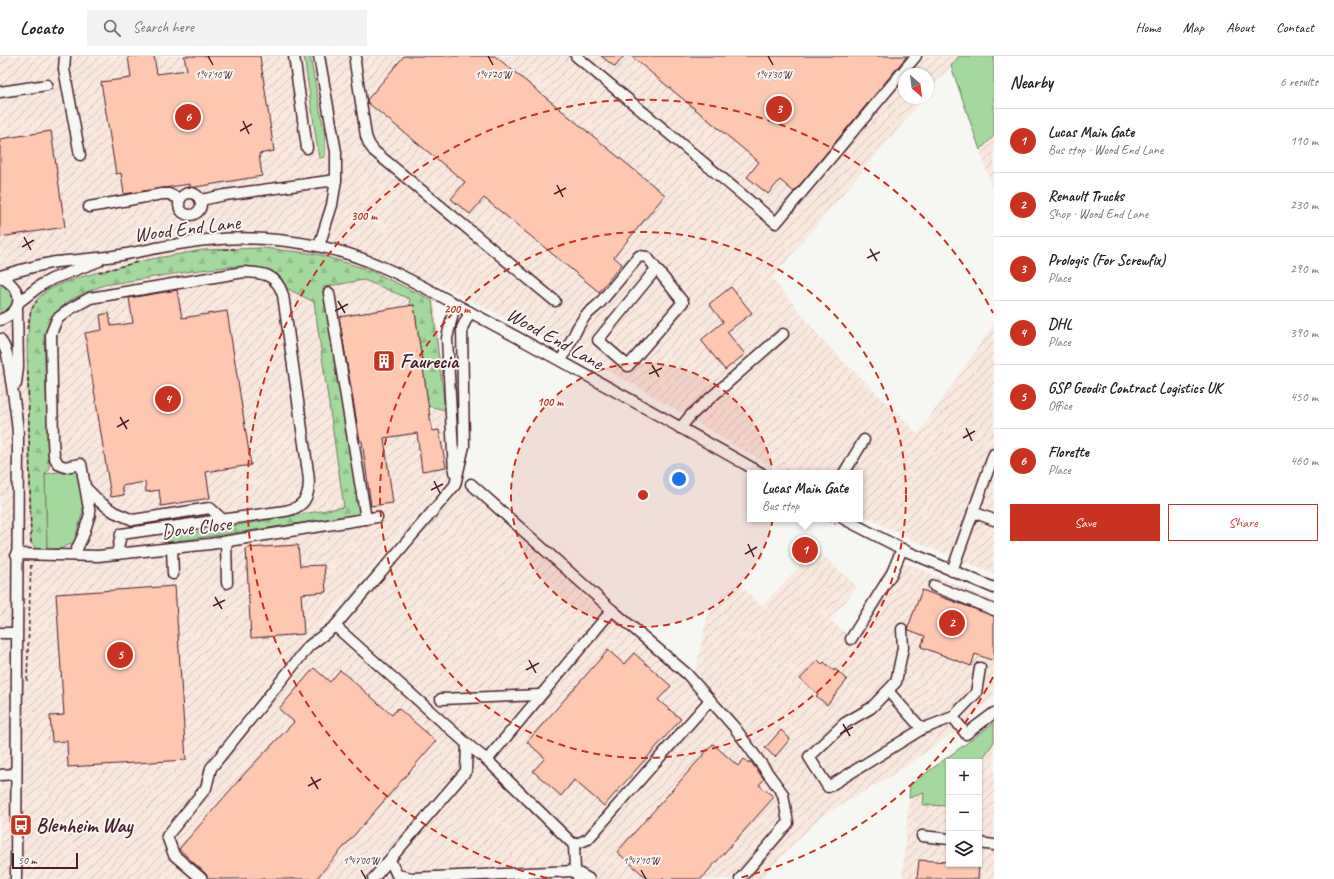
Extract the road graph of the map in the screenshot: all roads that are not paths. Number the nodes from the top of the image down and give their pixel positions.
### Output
1 (65, 56) edge
2 (294, 56) edge
3 (319, 56) edge
4 (356, 56) edge
5 (576, 56) edge
6 (916, 56) edge
7 (47, 85) dead end
8 (0, 92) edge
9 (307, 148) dead end
10 (80, 154) dead end
11 (336, 180) junction
12 (180, 199) junction
13 (201, 200) junction
14 (89, 207) dead end
15 (319, 246) junction
16 (112, 256) junction
17 (54, 263) junction
18 (0, 268) edge
19 (656, 269) junction
20 (0, 276) edge
21 (330, 293) dead end
22 (554, 301) dead end
23 (18, 305) junction
24 (454, 308) junction
25 (470, 312) junction
26 (0, 320) edge
27 (783, 334) dead end
28 (0, 339) edge
29 (0, 353) edge
30 (561, 361) junction
31 (10, 373) junction
32 (464, 374) junction
33 (448, 375) junction
34 (14, 394) junction
35 (680, 428) junction
36 (864, 440) dead end
37 (994, 454) edge
38 (756, 470) edge
39 (846, 470) edge
40 (990, 480) edge
41 (471, 484) dead end
42 (455, 485) junction
43 (86, 488) junction
44 (973, 512) junction
45 (377, 518) dead end
46 (366, 519) junction
47 (222, 520) junction
48 (994, 520) edge
49 (850, 522) edge
50 (226, 542) junction
51 (172, 548) junction
52 (902, 549) junction
53 (16, 554) junction
54 (118, 554) junction
55 (74, 555) junction
56 (952, 571) junction
57 (173, 574) dead end
58 (227, 583) dead end
59 (934, 586) dead end
60 (994, 588) edge
61 (612, 610) junction
62 (994, 610) edge
63 (335, 626) junction
64 (902, 629) dead end
65 (0, 633) edge
66 (16, 633) junction
67 (851, 639) dead end
68 (980, 668) dead end
69 (888, 691) junction
70 (540, 695) junction
71 (441, 699) dead end
72 (710, 700) junction
73 (994, 713) edge
74 (953, 717) junction
75 (922, 729) junction
76 (467, 744) junction
77 (487, 760) junction
78 (16, 774) junction
79 (0, 775) edge
80 (922, 836) dead end
81 (946, 839) edge
82 (982, 843) edge
83 (574, 845) junction
84 (994, 845) edge
85 (390, 860) junction
86 (577, 875) edge
87 (396, 877) edge
88 (16, 879) edge
89 (202, 879) edge
90 (373, 879) edge
91 (590, 879) edge
92 (740, 879) edge

1 - 10 street
2 - 9 street
3 - 11 street
4 - 22 street
5 - 6 street
7 - 8 street
11 - 13 street
11 - 15 street
12 - 13 street
12 - 13 street
12 - 14 street
15 - 16 street, Wood End Lane
15 - 24 street, Wood End Lane
16 - 17 street, Wood End Lane
16 - 23 street, Wood End Lane
17 - 18 street
17 - 20 street, Wood End Lane
19 - 19 street
19 - 30 street
20 - 23 street
21 - 46 street
23 - 26 street, Wood End Lane
23 - 34 street
24 - 25 street, Wood End Lane
24 - 33 street
25 - 30 street, Wood End Lane
25 - 32 street
27 - 35 street
28 - 31 street
29 - 31 street
30 - 35 street, Wood End Lane
31 - 34 street
32 - 33 street
32 - 42 street
33 - 42 street
34 - 53 street
35 - 38 street, Wood End Lane
36 - 39 street
37 - 40 street
40 - 44 street
41 - 61 street
42 - 63 street
43 - 47 street
43 - 47 street
43 - 55 street
44 - 48 street
44 - 56 street
45 - 46 street, Dove Close
46 - 50 street, Dove Close
47 - 54 street
49 - 52 street
50 - 51 street, Dove Close
50 - 58 street
51 - 54 street, Dove Close
51 - 57 street
52 - 56 street
52 - 67 street
53 - 55 street, Dove Close
53 - 66 street
54 - 55 street, Dove Close
56 - 60 street
59 - 62 street
61 - 70 street
61 - 72 street
63 - 76 street
63 - 89 street
64 - 69 street
65 - 66 street
66 - 78 street
68 - 74 street
69 - 75 street
69 - 75 street
70 - 71 street
70 - 77 street
72 - 83 street
72 - 92 street
73 - 74 street
74 - 75 street
76 - 77 street
76 - 85 street
77 - 83 street
78 - 79 street
78 - 88 street
80 - 81 street
82 - 84 street
83 - 86 street
85 - 87 street
85 - 90 street
86 - 87 street
86 - 91 street

